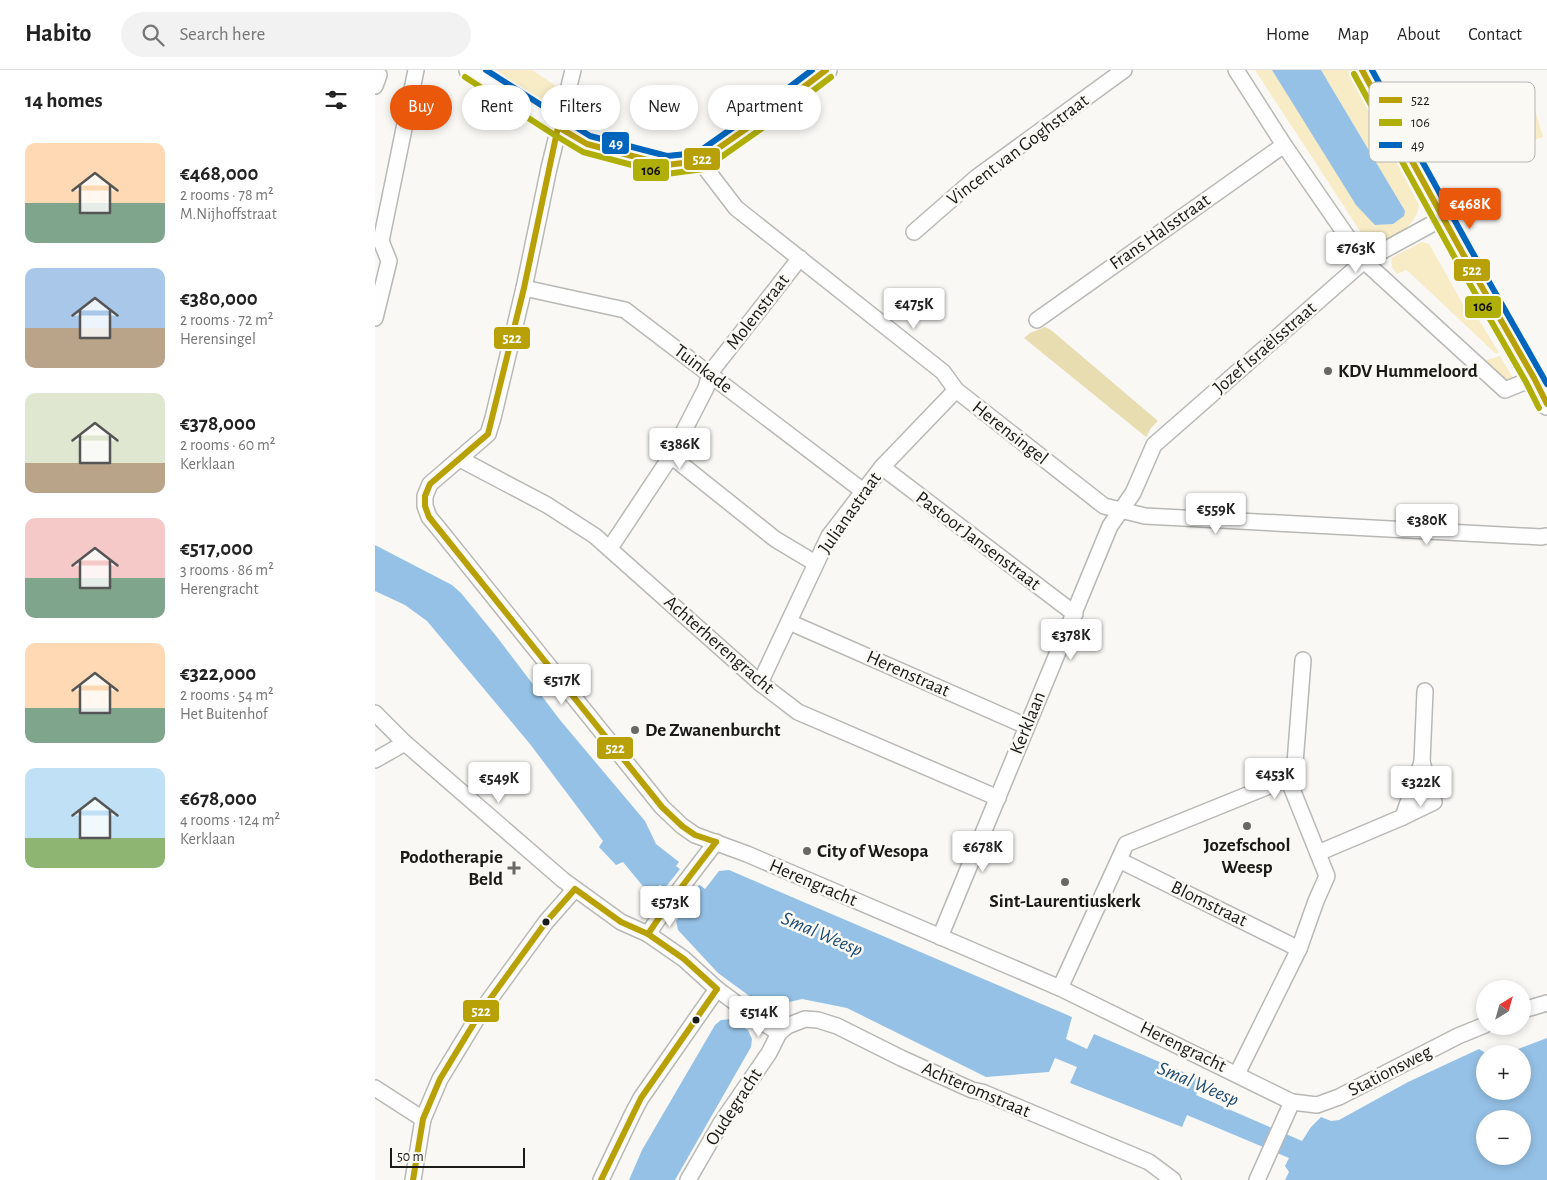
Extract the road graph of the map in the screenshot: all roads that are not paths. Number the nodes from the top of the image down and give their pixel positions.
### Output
1 (416, 70) edge
2 (470, 70) edge
3 (573, 70) edge
4 (826, 70) edge
5 (1124, 70) edge
6 (1236, 70) edge
7 (1364, 70) edge
8 (1370, 82) edge
9 (569, 85) edge
10 (541, 115) edge
11 (558, 130) edge
12 (564, 130) edge
13 (1284, 145) junction
14 (700, 161) junction
15 (1413, 162) edge
16 (1443, 218) junction
17 (914, 232) dead end
18 (378, 242) edge
19 (800, 258) junction
20 (1364, 261) junction
21 (524, 288) junction
22 (375, 318) edge
23 (1037, 320) dead end
24 (710, 374) junction
25 (1534, 378) junction
26 (955, 390) junction
27 (1547, 404) edge
28 (671, 456) junction
29 (460, 459) junction
30 (882, 468) junction
31 (863, 490) junction
32 (1121, 511) junction
33 (1547, 536) edge
34 (610, 548) junction
35 (815, 563) junction
36 (1075, 614) junction
37 (789, 622) junction
38 (1303, 660) dead end
39 (760, 683) junction
40 (1425, 691) dead end
41 (375, 713) edge
42 (1027, 726) junction
43 (405, 743) junction
44 (375, 760) edge
45 (1422, 762) junction
46 (1288, 779) junction
47 (998, 798) junction
48 (1403, 817) junction
49 (716, 842) junction
50 (1318, 853) junction
51 (1119, 860) junction
52 (575, 888) junction
53 (648, 934) junction
54 (940, 937) junction
55 (1299, 949) junction
56 (1060, 988) junction
57 (717, 989) junction
58 (1547, 1003) edge
59 (1531, 1008) edge
60 (1476, 1029) edge
61 (779, 1033) junction
62 (1237, 1074) junction
63 (375, 1088) edge
64 (1293, 1102) junction
65 (423, 1119) junction
66 (413, 1180) edge
67 (601, 1180) edge
68 (688, 1180) edge
69 (1173, 1180) edge
70 (1257, 1180) edge

1 - 18 street
2 - 10 main road
3 - 9 street, Herengracht
4 - 14 main road
5 - 17 street, Vincent van Goghstraat
6 - 13 street
7 - 8 main road
11 - 21 street, Herengracht
12 - 14 main road
13 - 20 street
13 - 23 street, Frans Halsstraat
14 - 19 street, Herensingel
15 - 16 main road
16 - 20 street, Jozef Israëlsstraat
16 - 25 main road
18 - 22 street
19 - 24 street, Molenstraat
19 - 26 street, Herensingel
20 - 25 street
20 - 32 street, Jozef Israëlsstraat
21 - 24 street, Tuinkade
21 - 29 street, Herengracht
24 - 28 street, Molenstraat
24 - 31 street, Tuinkade
25 - 27 main road
26 - 30 street, Julianastraat
26 - 32 street, Herensingel
28 - 34 street, Molenstraat
28 - 35 street
29 - 34 street, Achterherengracht
29 - 49 street, Herengracht
30 - 31 street, Julianastraat
30 - 36 street, Pastoor Jansenstraat
31 - 35 street, Julianastraat
32 - 33 street, Herensingel
32 - 36 street, Kerklaan
34 - 39 street, Achterherengracht
35 - 37 street, Julianastraat
36 - 42 street, Kerklaan
37 - 39 street, Julianastraat
37 - 42 street, Herenstraat
38 - 46 street
39 - 47 street, Achterherengracht
40 - 45 street
41 - 43 street
42 - 47 street, Kerklaan
43 - 44 street
43 - 52 street
45 - 48 street
45 - 48 street
46 - 50 street
46 - 51 street
47 - 54 street, Kerklaan
48 - 50 street
49 - 53 street
49 - 54 street, Herengracht
50 - 55 street
51 - 55 street, Blomstraat
51 - 56 street
52 - 53 street
52 - 65 street
53 - 57 street
54 - 56 street, Herengracht
55 - 62 street
56 - 62 street, Herengracht
57 - 61 street
57 - 67 street
58 - 59 street
60 - 64 street, Stationsweg
61 - 68 street, Oudegracht
61 - 69 street, Achteromstraat
62 - 64 street, Herengracht
63 - 65 street
64 - 70 street
65 - 66 street

